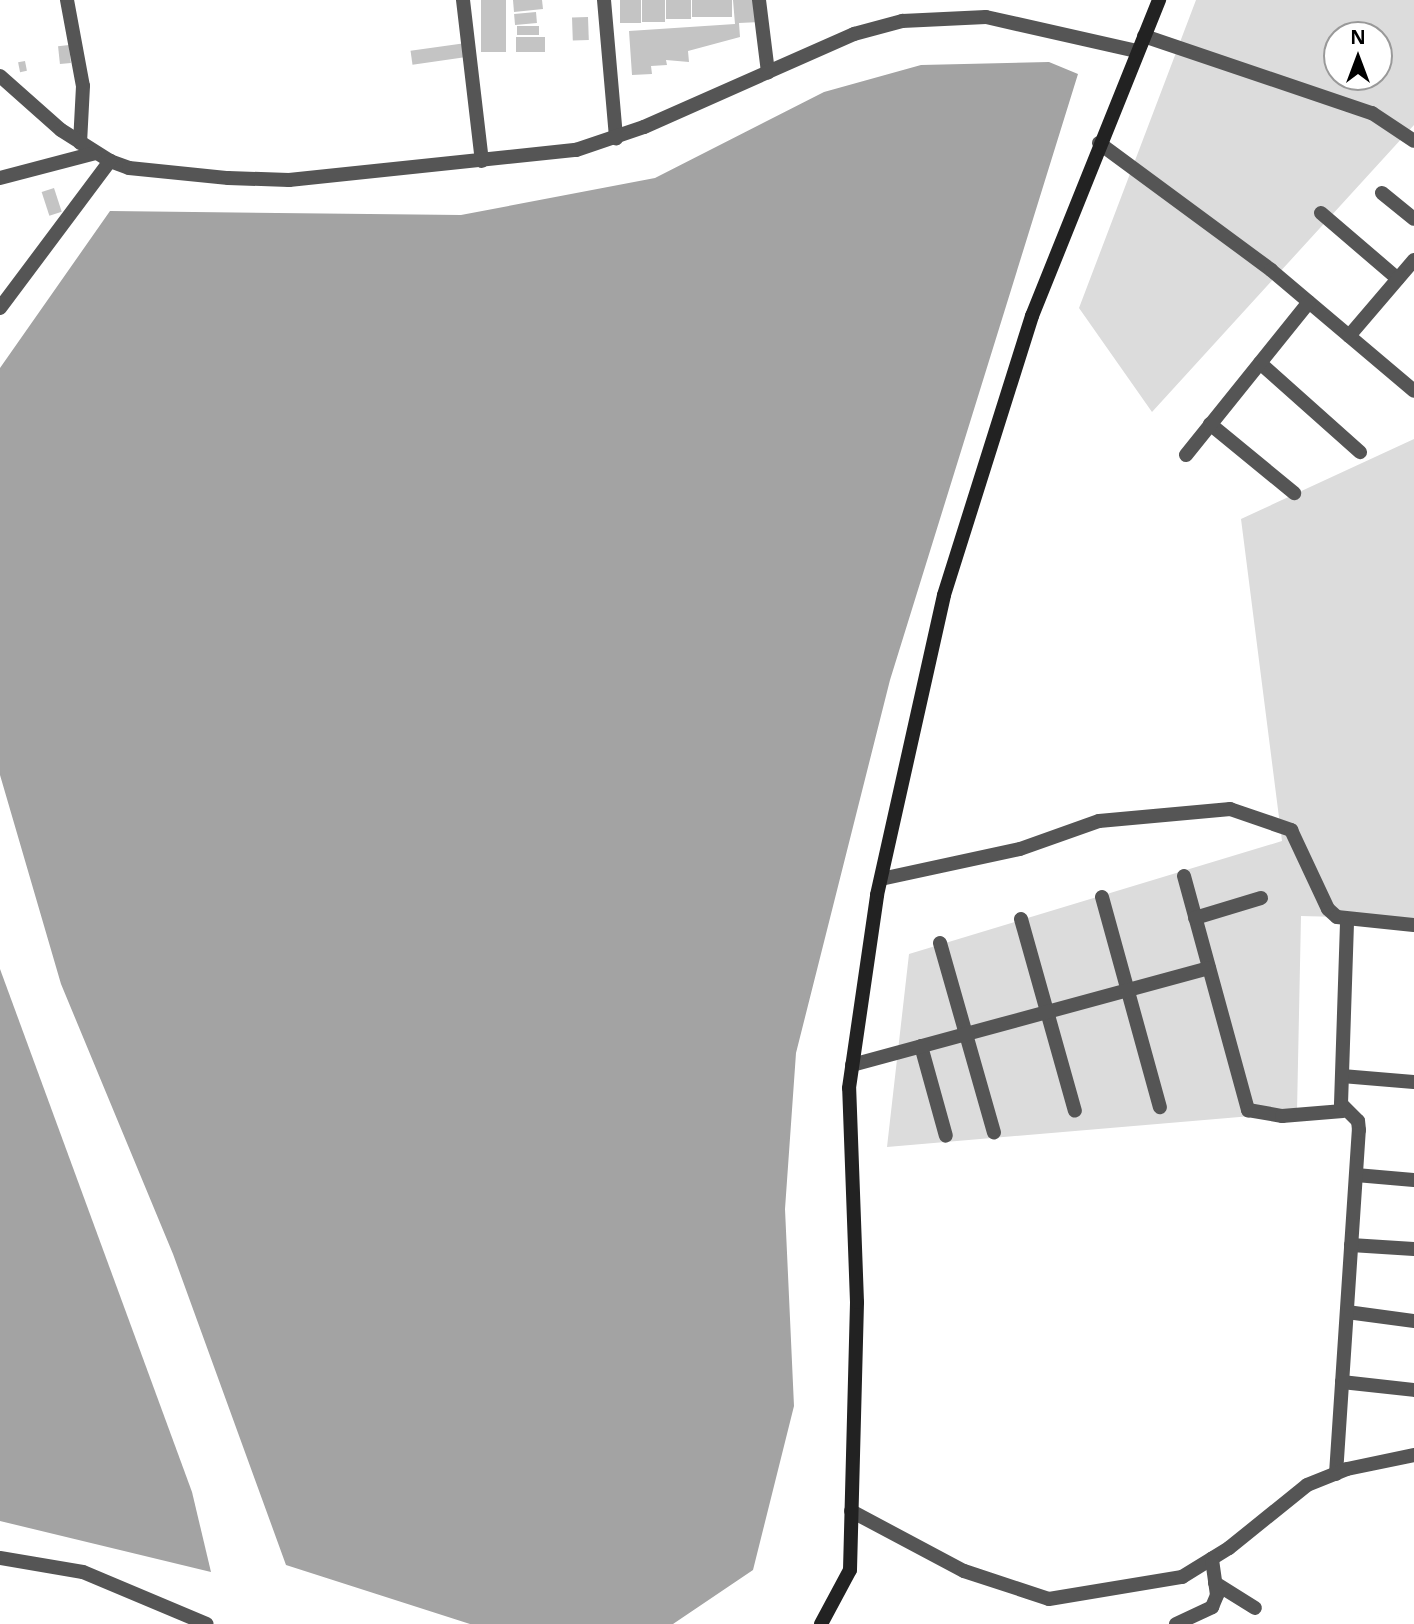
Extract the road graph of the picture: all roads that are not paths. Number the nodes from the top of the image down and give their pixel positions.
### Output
1 (67, 0) edge
2 (463, 0) edge
3 (604, 0) edge
4 (759, 0) edge
5 (1159, 0) edge
6 (1143, 36) junction
7 (1137, 51) junction
8 (768, 72) junction
9 (0, 76) edge
10 (616, 138) junction
11 (1414, 141) edge
12 (80, 143) junction
13 (1100, 143) junction
14 (95, 153) junction
15 (110, 161) junction
16 (481, 161) junction
17 (0, 178) edge
18 (1381, 193) dead end
19 (1321, 213) dead end
20 (1414, 219) edge
21 (1414, 260) edge
22 (1398, 279) junction
23 (1309, 302) junction
24 (0, 308) edge
25 (1349, 336) junction
26 (1260, 363) junction
27 (1414, 391) edge
28 (1210, 424) junction
29 (1360, 452) dead end
30 (1186, 455) dead end
31 (1294, 493) dead end
32 (1184, 876) dead end
33 (881, 879) junction
34 (1101, 897) dead end
35 (1261, 898) dead end
36 (1195, 918) junction
37 (1021, 919) dead end
38 (1347, 920) junction
39 (1414, 925) edge
40 (940, 943) dead end
41 (1209, 968) junction
42 (1128, 990) junction
43 (1047, 1012) junction
44 (966, 1034) junction
45 (921, 1046) junction
46 (852, 1065) junction
47 (1342, 1076) junction
48 (1414, 1079) edge
49 (1414, 1096) edge
50 (1160, 1107) dead end
51 (1075, 1111) dead end
52 (1343, 1111) junction
53 (994, 1132) dead end
54 (946, 1136) dead end
55 (1356, 1175) junction
56 (1414, 1180) edge
57 (1351, 1245) junction
58 (1414, 1249) edge
59 (1347, 1312) junction
60 (1414, 1321) edge
61 (1342, 1382) junction
62 (1414, 1390) edge
63 (1414, 1455) edge
64 (1336, 1474) junction
65 (851, 1511) junction
66 (0, 1558) edge
67 (1212, 1558) junction
68 (1215, 1583) junction
69 (1255, 1608) dead end
70 (206, 1624) edge
71 (821, 1624) edge
72 (1176, 1624) edge

1 - 12 street
2 - 16 street
3 - 10 street
4 - 8 street
5 - 6 street
6 - 7 street
6 - 11 street
7 - 8 street
7 - 13 street
8 - 10 street
9 - 12 street
10 - 16 street
12 - 14 street
13 - 23 street
13 - 33 street
14 - 15 street
14 - 17 street
15 - 16 street
15 - 24 street
18 - 20 street
19 - 22 street
21 - 22 street
22 - 25 street
23 - 25 street
23 - 26 street
25 - 27 street
26 - 28 street
26 - 29 street
28 - 30 street
28 - 31 street
32 - 36 street
33 - 38 street
33 - 46 street
34 - 42 street
35 - 36 street
36 - 41 street
37 - 43 street
38 - 39 street
38 - 47 street
40 - 44 street
41 - 42 street
41 - 52 street
42 - 43 street
42 - 50 street
43 - 44 street
43 - 51 street
44 - 45 street
44 - 53 street
45 - 46 street
45 - 54 street
46 - 65 street
47 - 48 street
47 - 52 street
48 - 49 street
52 - 55 street
55 - 56 street
55 - 57 street
57 - 58 street
57 - 59 street
59 - 60 street
59 - 61 street
61 - 62 street
61 - 64 street
63 - 64 street
64 - 67 street
65 - 67 street
65 - 71 street
66 - 70 street
67 - 68 street
68 - 69 street
68 - 72 street

